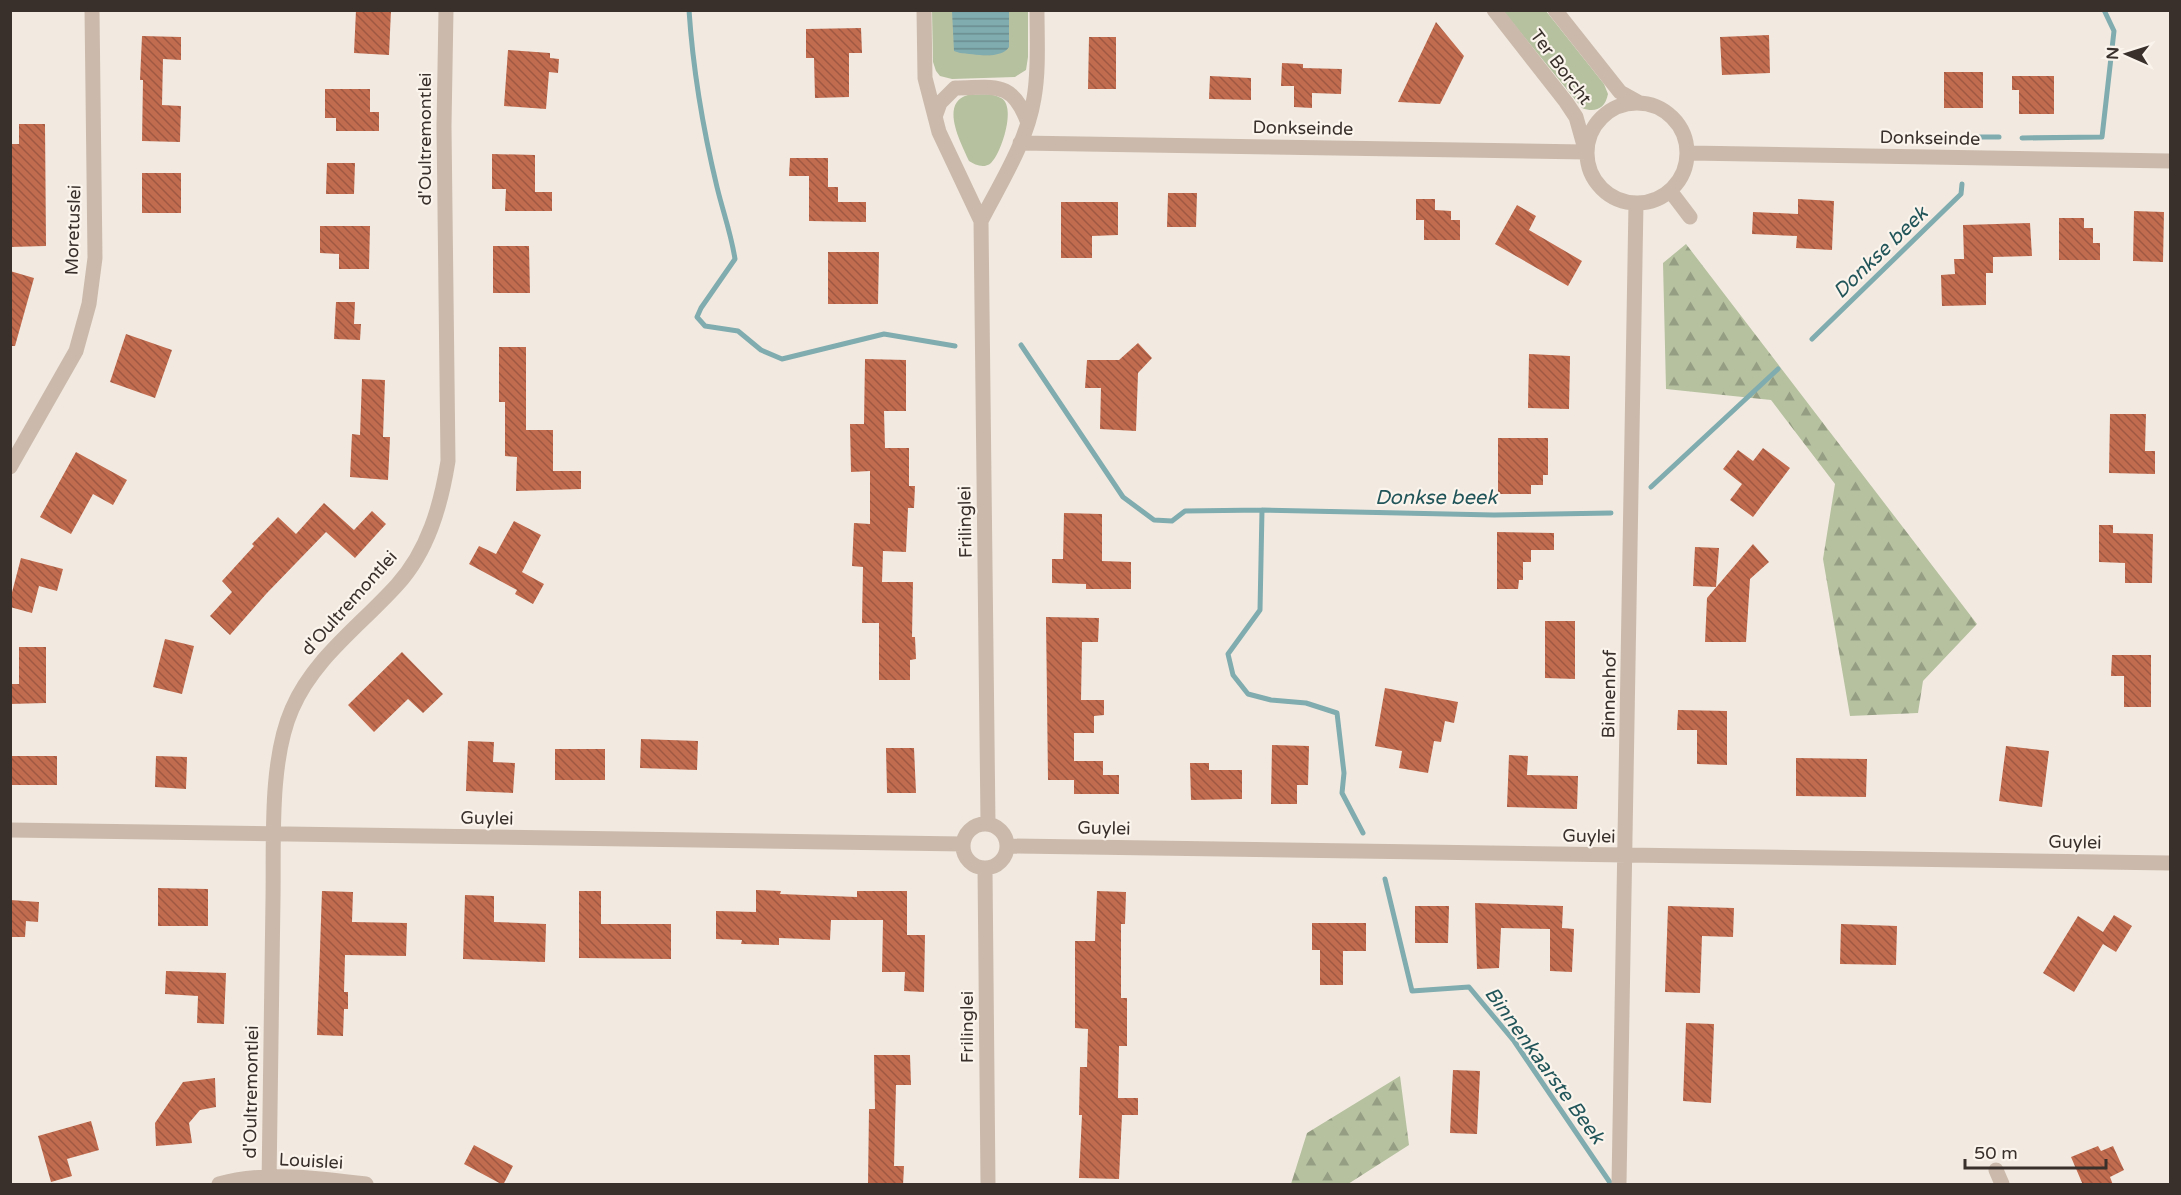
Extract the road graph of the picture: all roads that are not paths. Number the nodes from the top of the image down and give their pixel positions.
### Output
1 (93, 10) edge
2 (446, 10) edge
3 (924, 10) edge
4 (1036, 10) edge
5 (1494, 10) edge
6 (1555, 10) edge
7 (1641, 103) junction
8 (935, 117) junction
9 (1028, 123) junction
10 (1020, 143) junction
11 (1586, 152) junction
12 (1689, 153) junction
13 (2170, 161) edge
14 (1671, 192) junction
15 (1636, 203) junction
16 (1690, 217) dead end
17 (981, 221) junction
18 (10, 467) edge
19 (988, 823) junction
20 (10, 830) edge
21 (274, 835) junction
22 (963, 844) junction
23 (1008, 846) junction
24 (1626, 856) junction
25 (2170, 863) edge
26 (985, 868) junction
27 (1996, 1170) dead end
28 (269, 1181) edge
29 (219, 1185) edge
30 (366, 1185) edge
31 (988, 1185) edge
32 (1619, 1185) edge
33 (2002, 1185) edge

1 - 18 street, Moretuslei
2 - 21 street, d'Oultremontlei
3 - 8 street, Frilinglei
4 - 9 street, Frilinglei
5 - 11 street, Ter Borcht
6 - 7 street, Ter Borcht
7 - 11 street
7 - 12 street
8 - 9 street
8 - 17 street, Frilinglei
9 - 10 street, Frilinglei
10 - 11 street, Donkseinde
10 - 17 street, Frilinglei
11 - 15 street
12 - 13 street, Donkseinde
12 - 14 street
14 - 15 street
14 - 16 street
15 - 24 street, Binnenhof
17 - 19 street, Frilinglei
19 - 22 street
19 - 23 street
20 - 21 street, Guylei
21 - 22 street, Guylei
21 - 28 street, d'Oultremontlei
22 - 26 street
23 - 24 street, Guylei
23 - 26 street
24 - 25 street, Guylei
24 - 32 street, Binnenhof
26 - 31 street, Frilinglei
27 - 33 street
28 - 29 street, Louislei
28 - 30 street, Louislei

